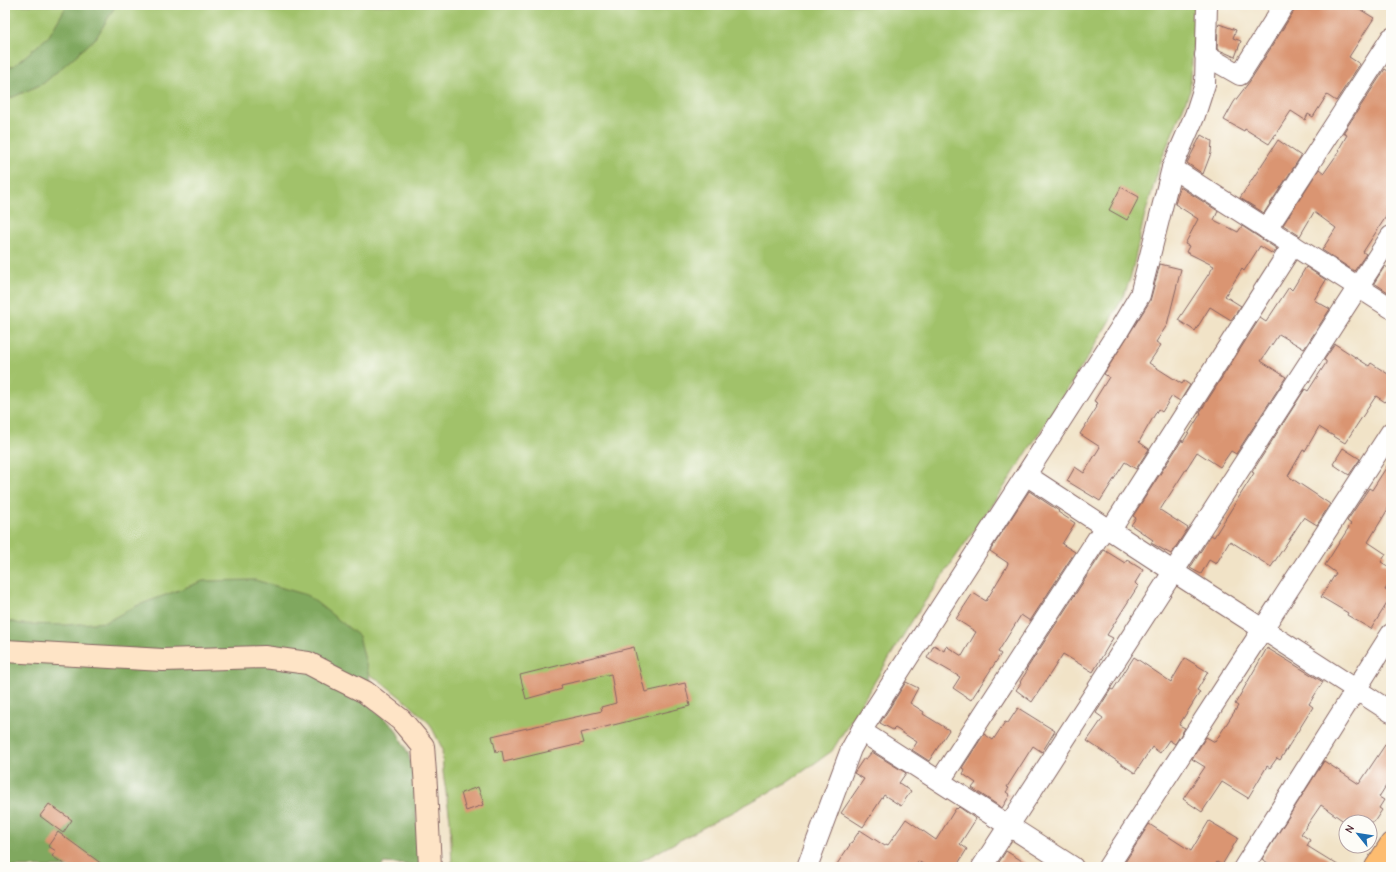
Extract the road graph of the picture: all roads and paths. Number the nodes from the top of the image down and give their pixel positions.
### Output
1 (1207, 5) edge
2 (1284, 5) edge
3 (1391, 38) edge
4 (1206, 55) junction
5 (1172, 168) junction
6 (1267, 229) junction
7 (1391, 236) edge
8 (1293, 245) junction
9 (1358, 287) junction
10 (1391, 308) edge
11 (1391, 432) edge
12 (1026, 475) junction
13 (1108, 529) junction
14 (1174, 572) junction
15 (1262, 629) junction
16 (1391, 634) edge
17 (5, 651) edge
18 (1356, 690) junction
19 (1391, 712) edge
20 (862, 731) junction
21 (940, 781) junction
22 (1009, 825) junction
23 (1391, 844) edge
24 (430, 867) edge
25 (807, 867) edge
26 (982, 867) edge
27 (1073, 867) edge
28 (1108, 867) edge
29 (1244, 867) edge
30 (1376, 867) edge

1 - 4 street
2 - 4 street
3 - 6 street
4 - 5 street
5 - 6 street
5 - 12 street
6 - 8 street
7 - 9 street
8 - 9 street
8 - 13 street
9 - 10 street
9 - 14 street
11 - 15 street
12 - 13 street
12 - 20 street
13 - 14 street
13 - 21 street
14 - 15 street
14 - 22 street
15 - 18 street
15 - 28 street
16 - 18 street
17 - 24 street
18 - 19 street
18 - 29 street
20 - 21 street
20 - 25 street
21 - 22 street
22 - 26 street
22 - 27 street
23 - 30 main road

